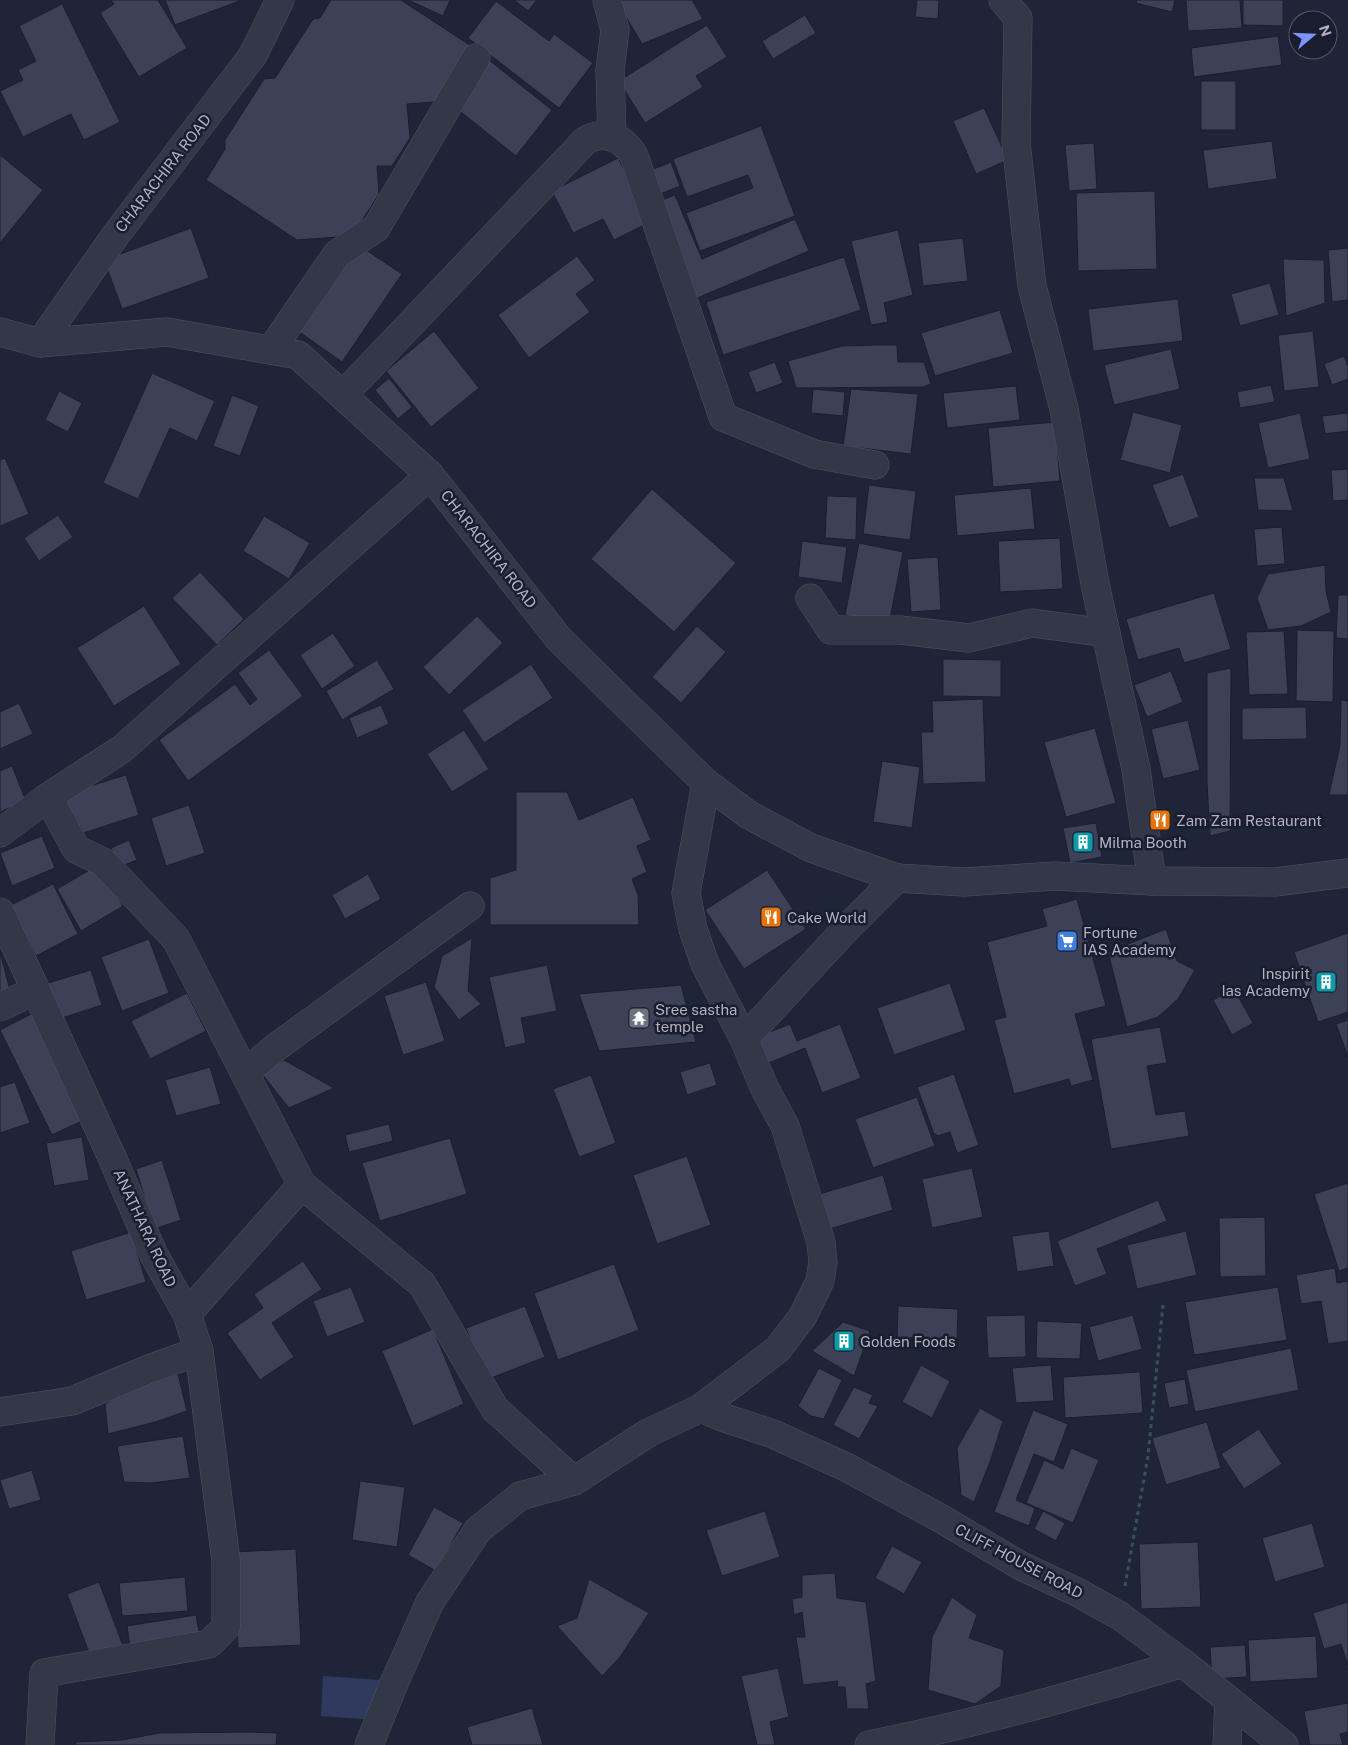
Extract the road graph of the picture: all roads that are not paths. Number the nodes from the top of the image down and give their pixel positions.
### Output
1 (280, 0) edge
2 (607, 0) edge
3 (1003, 0) edge
4 (476, 58) dead end
5 (612, 137) junction
6 (0, 332) edge
7 (40, 343) junction
8 (272, 350) junction
9 (343, 394) junction
10 (874, 465) dead end
11 (430, 475) junction
12 (810, 598) dead end
13 (1106, 633) junction
14 (706, 783) junction
15 (48, 797) junction
16 (0, 833) edge
17 (1348, 873) edge
18 (897, 878) junction
19 (1152, 881) junction
20 (470, 906) dead end
21 (0, 912) edge
22 (36, 990) junction
23 (0, 1007) edge
24 (744, 1039) junction
25 (245, 1073) junction
26 (302, 1185) junction
27 (187, 1314) junction
28 (199, 1351) junction
29 (701, 1408) junction
30 (0, 1412) edge
31 (574, 1481) junction
32 (1183, 1663) junction
33 (1229, 1700) junction
34 (40, 1745) edge
35 (369, 1745) edge
36 (869, 1745) edge
37 (1227, 1745) edge
38 (1284, 1745) edge

1 - 7 street, CHARACHIRA ROAD
2 - 5 street
3 - 13 street
4 - 8 street
5 - 9 street
5 - 10 street
6 - 7 street, CHARACHIRA ROAD
7 - 8 street, CHARACHIRA ROAD
8 - 9 street, CHARACHIRA ROAD
9 - 11 street, CHARACHIRA ROAD
11 - 14 street, CHARACHIRA ROAD
11 - 15 street
12 - 13 street
13 - 19 street
14 - 18 street, CHARACHIRA ROAD
14 - 24 street
15 - 16 street
15 - 25 street
17 - 19 street, CHARACHIRA ROAD
18 - 19 street, CHARACHIRA ROAD
18 - 24 street
20 - 25 street
21 - 22 street, ANATHARA ROAD
22 - 23 street
22 - 27 street, ANATHARA ROAD
24 - 29 street
25 - 26 street
26 - 27 street
26 - 31 street
27 - 28 street, ANATHARA ROAD
28 - 30 street
28 - 34 street, ANATHARA ROAD
29 - 31 street
29 - 32 street, CLIFF HOUSE ROAD
31 - 35 street
32 - 33 street, CLIFF HOUSE ROAD
32 - 36 street
33 - 37 street
33 - 38 street, CLIFF HOUSE ROAD

